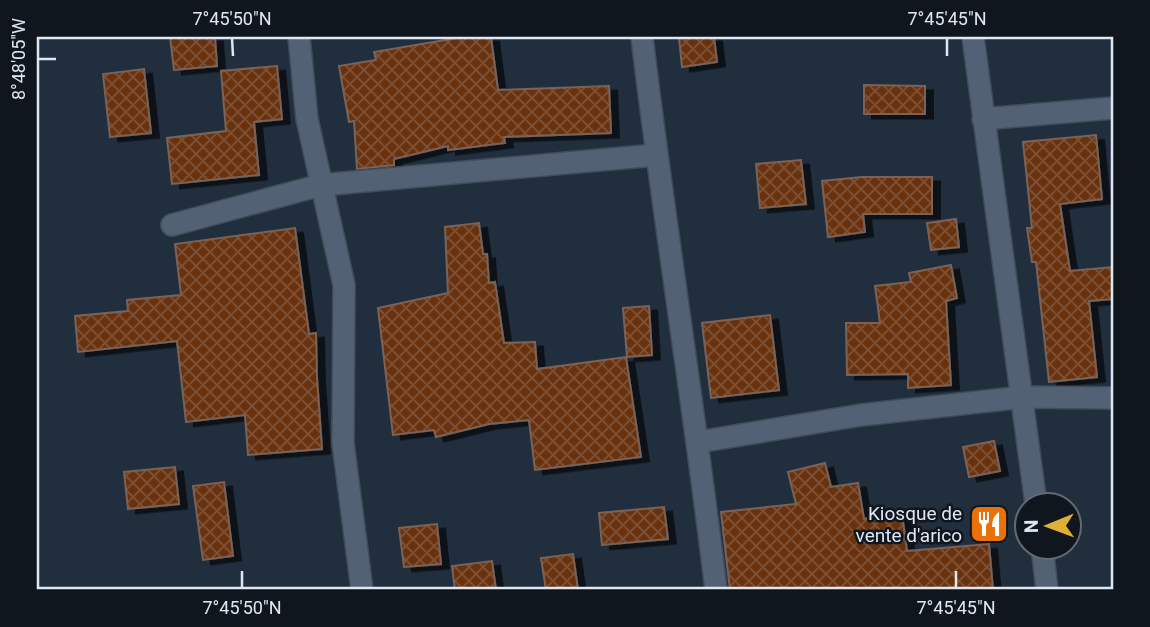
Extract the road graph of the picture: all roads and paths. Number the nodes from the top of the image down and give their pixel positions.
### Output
1 (299, 37) edge
2 (642, 37) edge
3 (974, 37) edge
4 (1113, 108) edge
5 (983, 119) junction
6 (656, 155) junction
7 (321, 185) junction
8 (172, 225) dead end
9 (1024, 397) junction
10 (1113, 398) edge
11 (698, 442) junction
12 (1035, 490) edge
13 (1044, 560) edge
14 (362, 590) edge
15 (716, 590) edge
16 (1047, 590) edge

1 - 7 street
2 - 6 street
3 - 5 street
4 - 5 street
5 - 9 street
6 - 7 street
6 - 11 street
7 - 8 street
7 - 14 street
9 - 10 street
9 - 11 street
9 - 12 street
11 - 15 street
13 - 16 street

